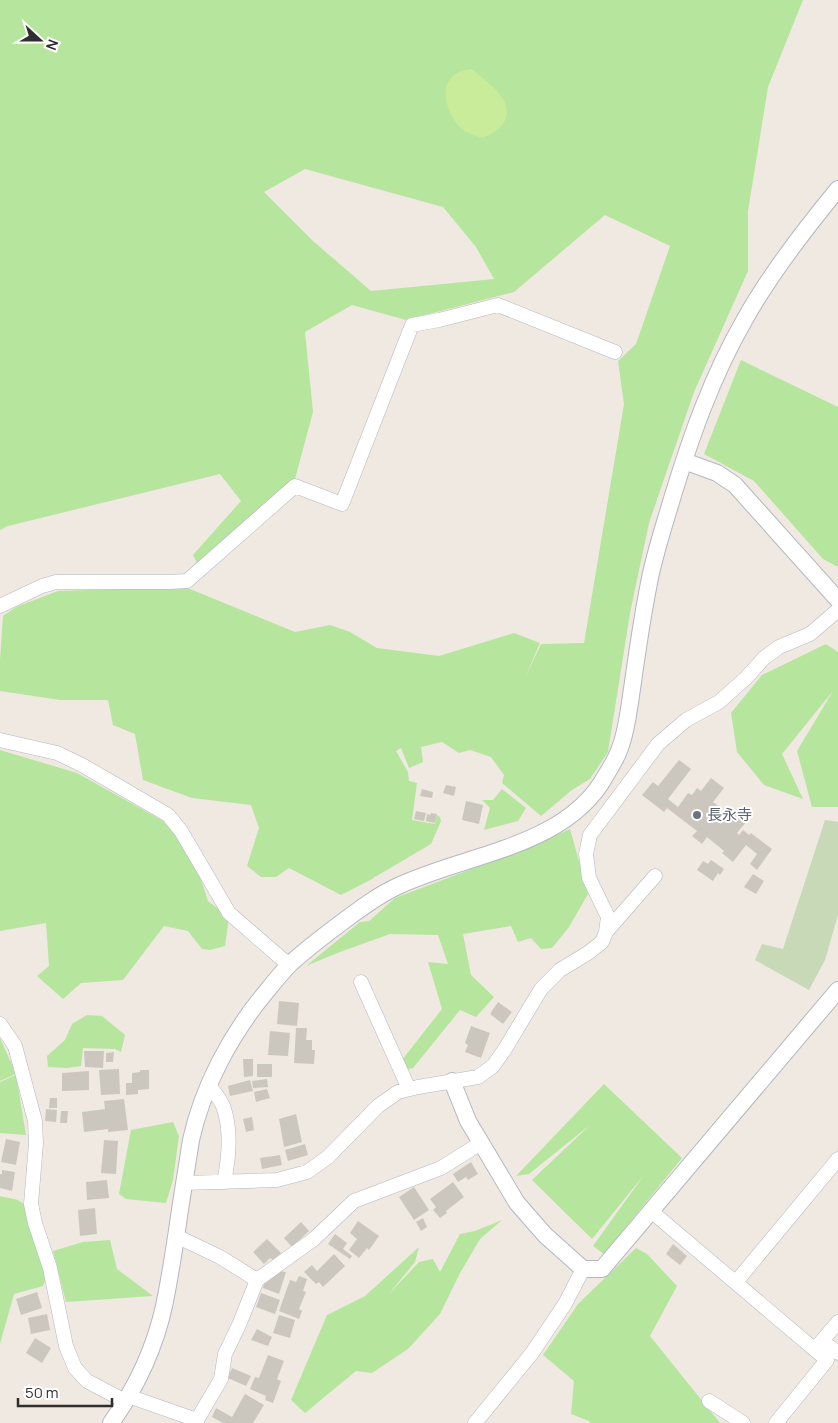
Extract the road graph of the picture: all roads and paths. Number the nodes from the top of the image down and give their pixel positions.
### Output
1 (838, 189) edge
2 (614, 352) dead end
3 (684, 461) junction
4 (838, 600) edge
5 (0, 606) edge
6 (838, 610) edge
7 (0, 740) edge
8 (655, 876) dead end
9 (606, 932) junction
10 (289, 965) junction
11 (361, 982) dead end
12 (838, 990) edge
13 (0, 1024) edge
14 (452, 1082) junction
15 (210, 1086) junction
16 (409, 1089) junction
17 (481, 1143) junction
18 (838, 1159) edge
19 (224, 1182) junction
20 (184, 1183) junction
21 (651, 1211) junction
22 (176, 1236) junction
23 (583, 1269) junction
24 (257, 1280) junction
25 (736, 1282) junction
26 (838, 1322) edge
27 (819, 1345) junction
28 (838, 1353) edge
29 (126, 1399) junction
30 (709, 1401) dead end
31 (197, 1421) edge
32 (111, 1423) edge
33 (475, 1423) edge
34 (743, 1423) edge
35 (776, 1423) edge

1 - 3 street
2 - 5 street
3 - 4 street
3 - 10 street
6 - 9 street
7 - 10 street
8 - 9 street
9 - 14 street
10 - 15 street
11 - 16 street
12 - 21 street
13 - 29 street
14 - 16 street
14 - 17 street
15 - 19 street
15 - 20 street
16 - 19 street
17 - 23 street
17 - 24 street
18 - 25 street
19 - 20 street
20 - 22 street
21 - 23 street
21 - 25 street
22 - 24 street
22 - 29 street
23 - 33 street
24 - 31 street
25 - 27 street
26 - 27 street
27 - 28 street
27 - 35 street
29 - 31 street
29 - 32 street
30 - 34 street

